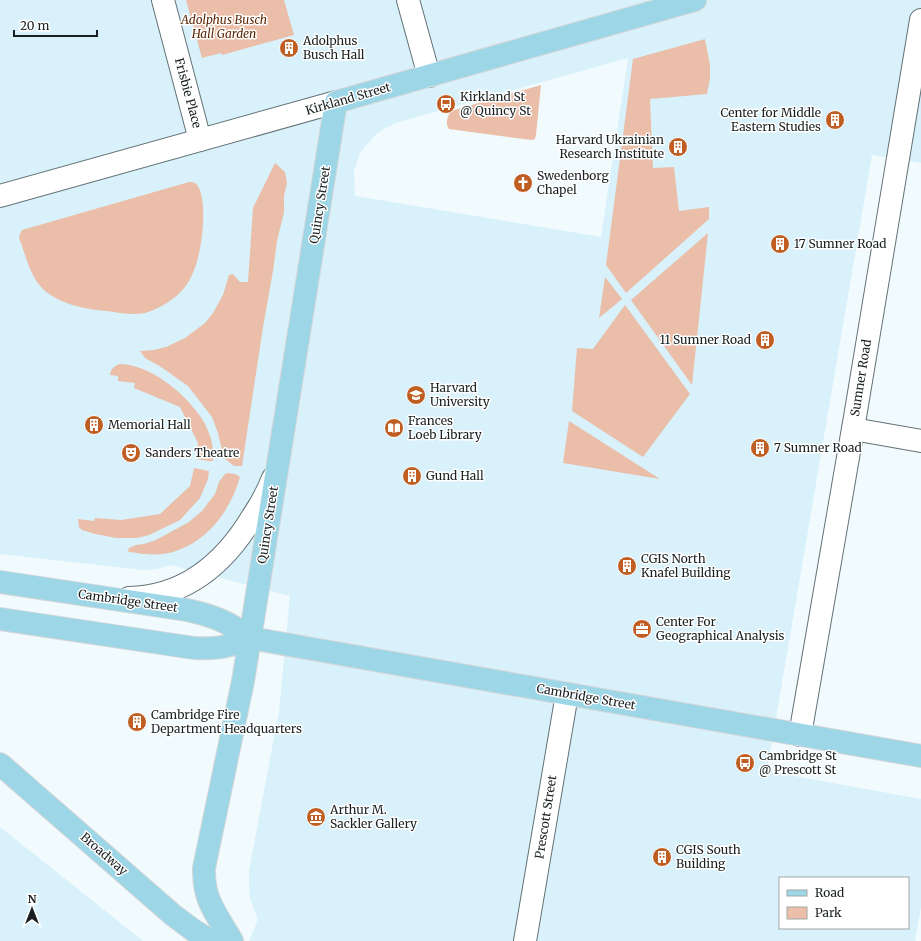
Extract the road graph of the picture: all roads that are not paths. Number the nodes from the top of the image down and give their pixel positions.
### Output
1 (163, 0) edge
2 (408, 0) edge
3 (695, 0) edge
4 (921, 20) edge
5 (429, 76) junction
6 (336, 102) junction
7 (200, 140) junction
8 (0, 196) edge
9 (853, 429) junction
10 (921, 441) edge
11 (278, 466) junction
12 (0, 582) edge
13 (103, 598) junction
14 (0, 619) edge
15 (250, 638) junction
16 (567, 694) junction
17 (800, 735) junction
18 (921, 756) edge
19 (0, 764) edge
20 (206, 939) edge
21 (232, 941) edge
22 (525, 941) edge

1 - 7 street, Frisbie Place
2 - 5 street
3 - 5 main road, Kirkland Street
4 - 9 street, Sumner Road
5 - 6 main road, Kirkland Street
6 - 7 street, Kirkland Street
6 - 11 main road, Quincy Street
7 - 8 street, Kirkland Street
9 - 10 street
9 - 17 street, Sumner Road
11 - 13 street
11 - 15 main road, Quincy Street
12 - 13 main road, Cambridge Street
13 - 15 main road, Cambridge Street
14 - 15 main road
15 - 16 main road, Cambridge Street
15 - 21 main road, Quincy Street
16 - 17 main road, Cambridge Street
16 - 22 street, Prescott Street
17 - 18 main road, Cambridge Street
19 - 20 main road, Broadway

